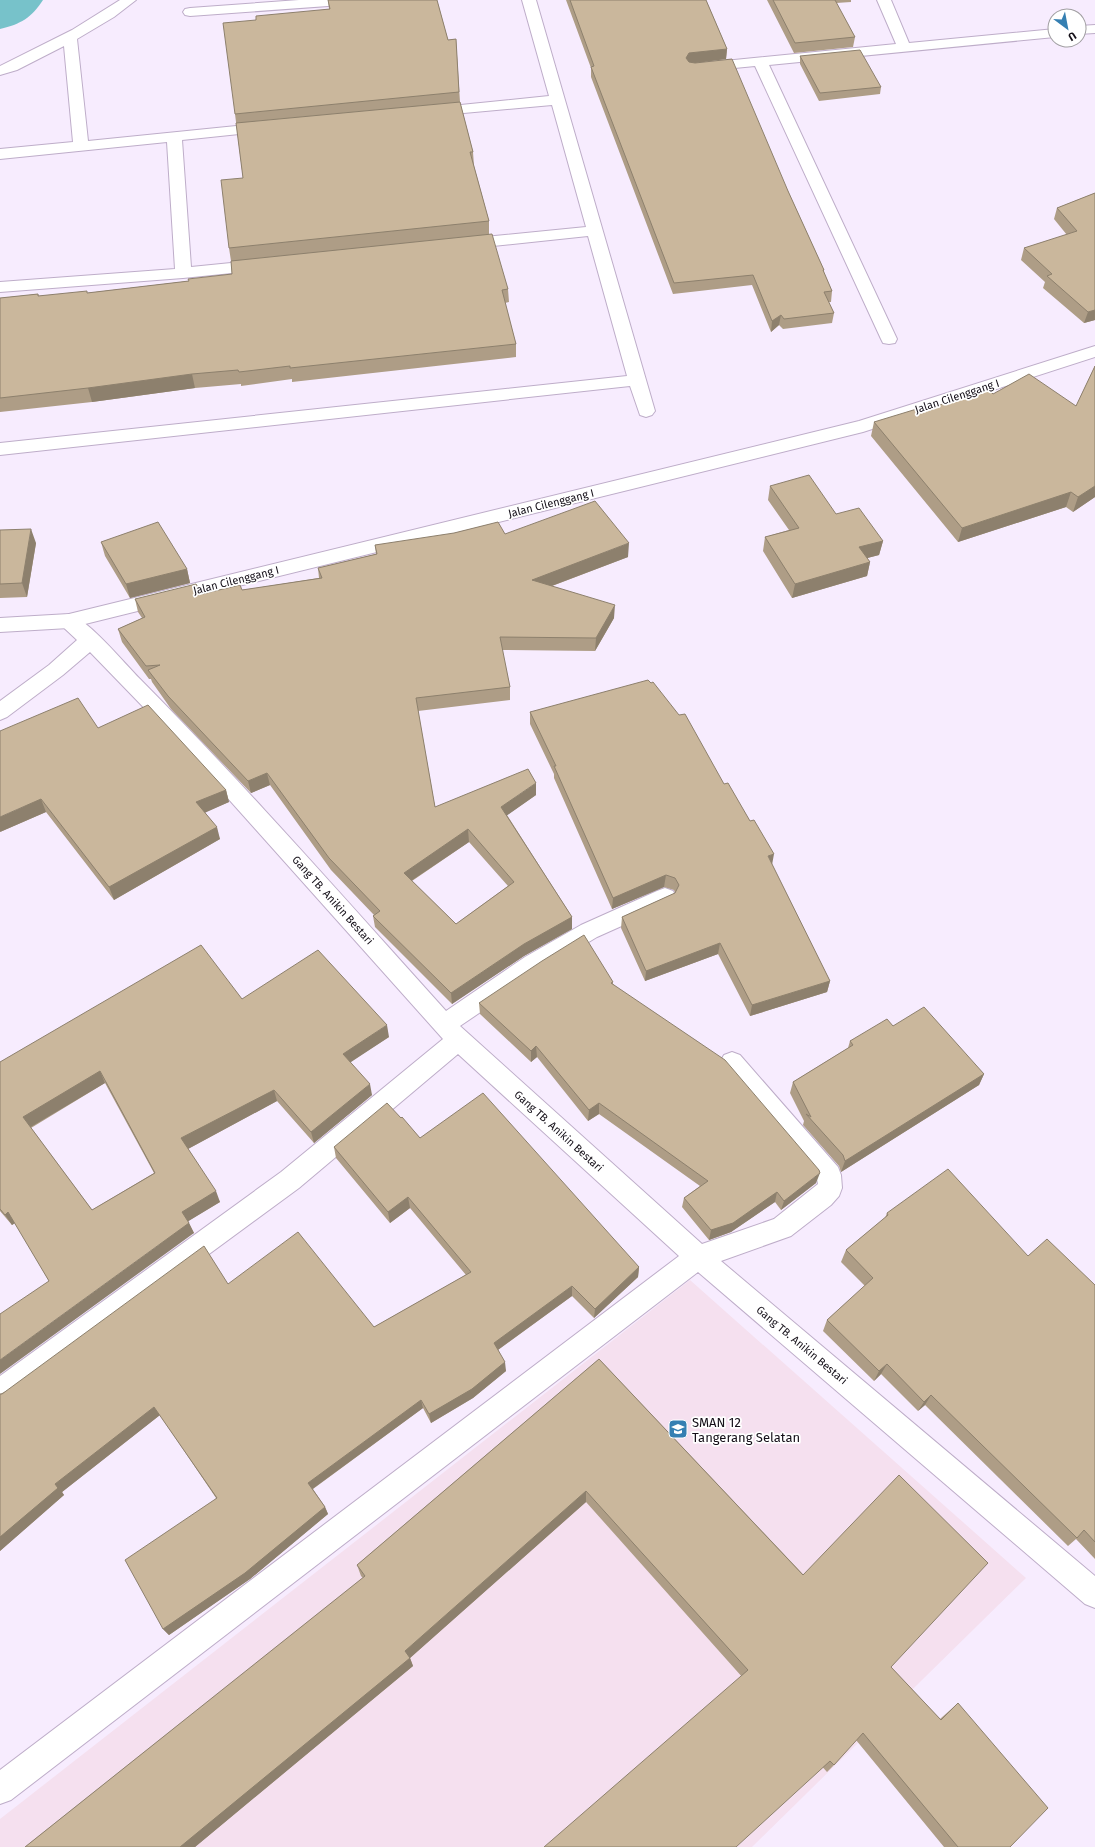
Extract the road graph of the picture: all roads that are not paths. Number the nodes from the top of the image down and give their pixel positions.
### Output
1 (129, 0) edge
2 (356, 0) edge
3 (530, 0) edge
4 (884, 0) edge
5 (190, 12) dead end
6 (1047, 34) edge
7 (70, 38) junction
8 (904, 48) junction
9 (760, 62) junction
10 (694, 68) edge
11 (0, 71) edge
12 (558, 100) junction
13 (417, 113) edge
14 (284, 126) edge
15 (174, 136) junction
16 (81, 147) junction
17 (0, 154) edge
18 (594, 231) junction
19 (452, 245) edge
20 (278, 263) edge
21 (183, 273) junction
22 (0, 287) edge
23 (889, 338) dead end
24 (1095, 351) edge
25 (637, 380) junction
26 (646, 411) dead end
27 (0, 449) edge
28 (68, 621) junction
29 (0, 625) edge
30 (90, 640) junction
31 (0, 712) edge
32 (665, 897) edge
33 (452, 1032) junction
34 (732, 1062) dead end
35 (698, 1257) junction
36 (0, 1392) edge
37 (1095, 1594) edge
38 (0, 1789) edge

1 - 7 street
2 - 5 street
3 - 12 street
4 - 8 street
6 - 8 street
7 - 11 street
7 - 16 street
8 - 9 street
9 - 10 street
9 - 23 street
12 - 13 street
12 - 18 street
14 - 15 street
15 - 16 street
15 - 21 street
16 - 17 street
18 - 19 street
18 - 25 street
20 - 21 street
21 - 22 street
24 - 28 street, Jalan Cilenggang I
25 - 26 street
25 - 27 street
28 - 29 street, Jalan Cilenggang I
28 - 30 street, Gang TB. Anikin Bestari
30 - 31 street
30 - 33 street, Gang TB. Anikin Bestari
32 - 33 street
33 - 35 street, Gang TB. Anikin Bestari
33 - 36 street
34 - 35 street
35 - 37 street, Gang TB. Anikin Bestari
35 - 38 street

